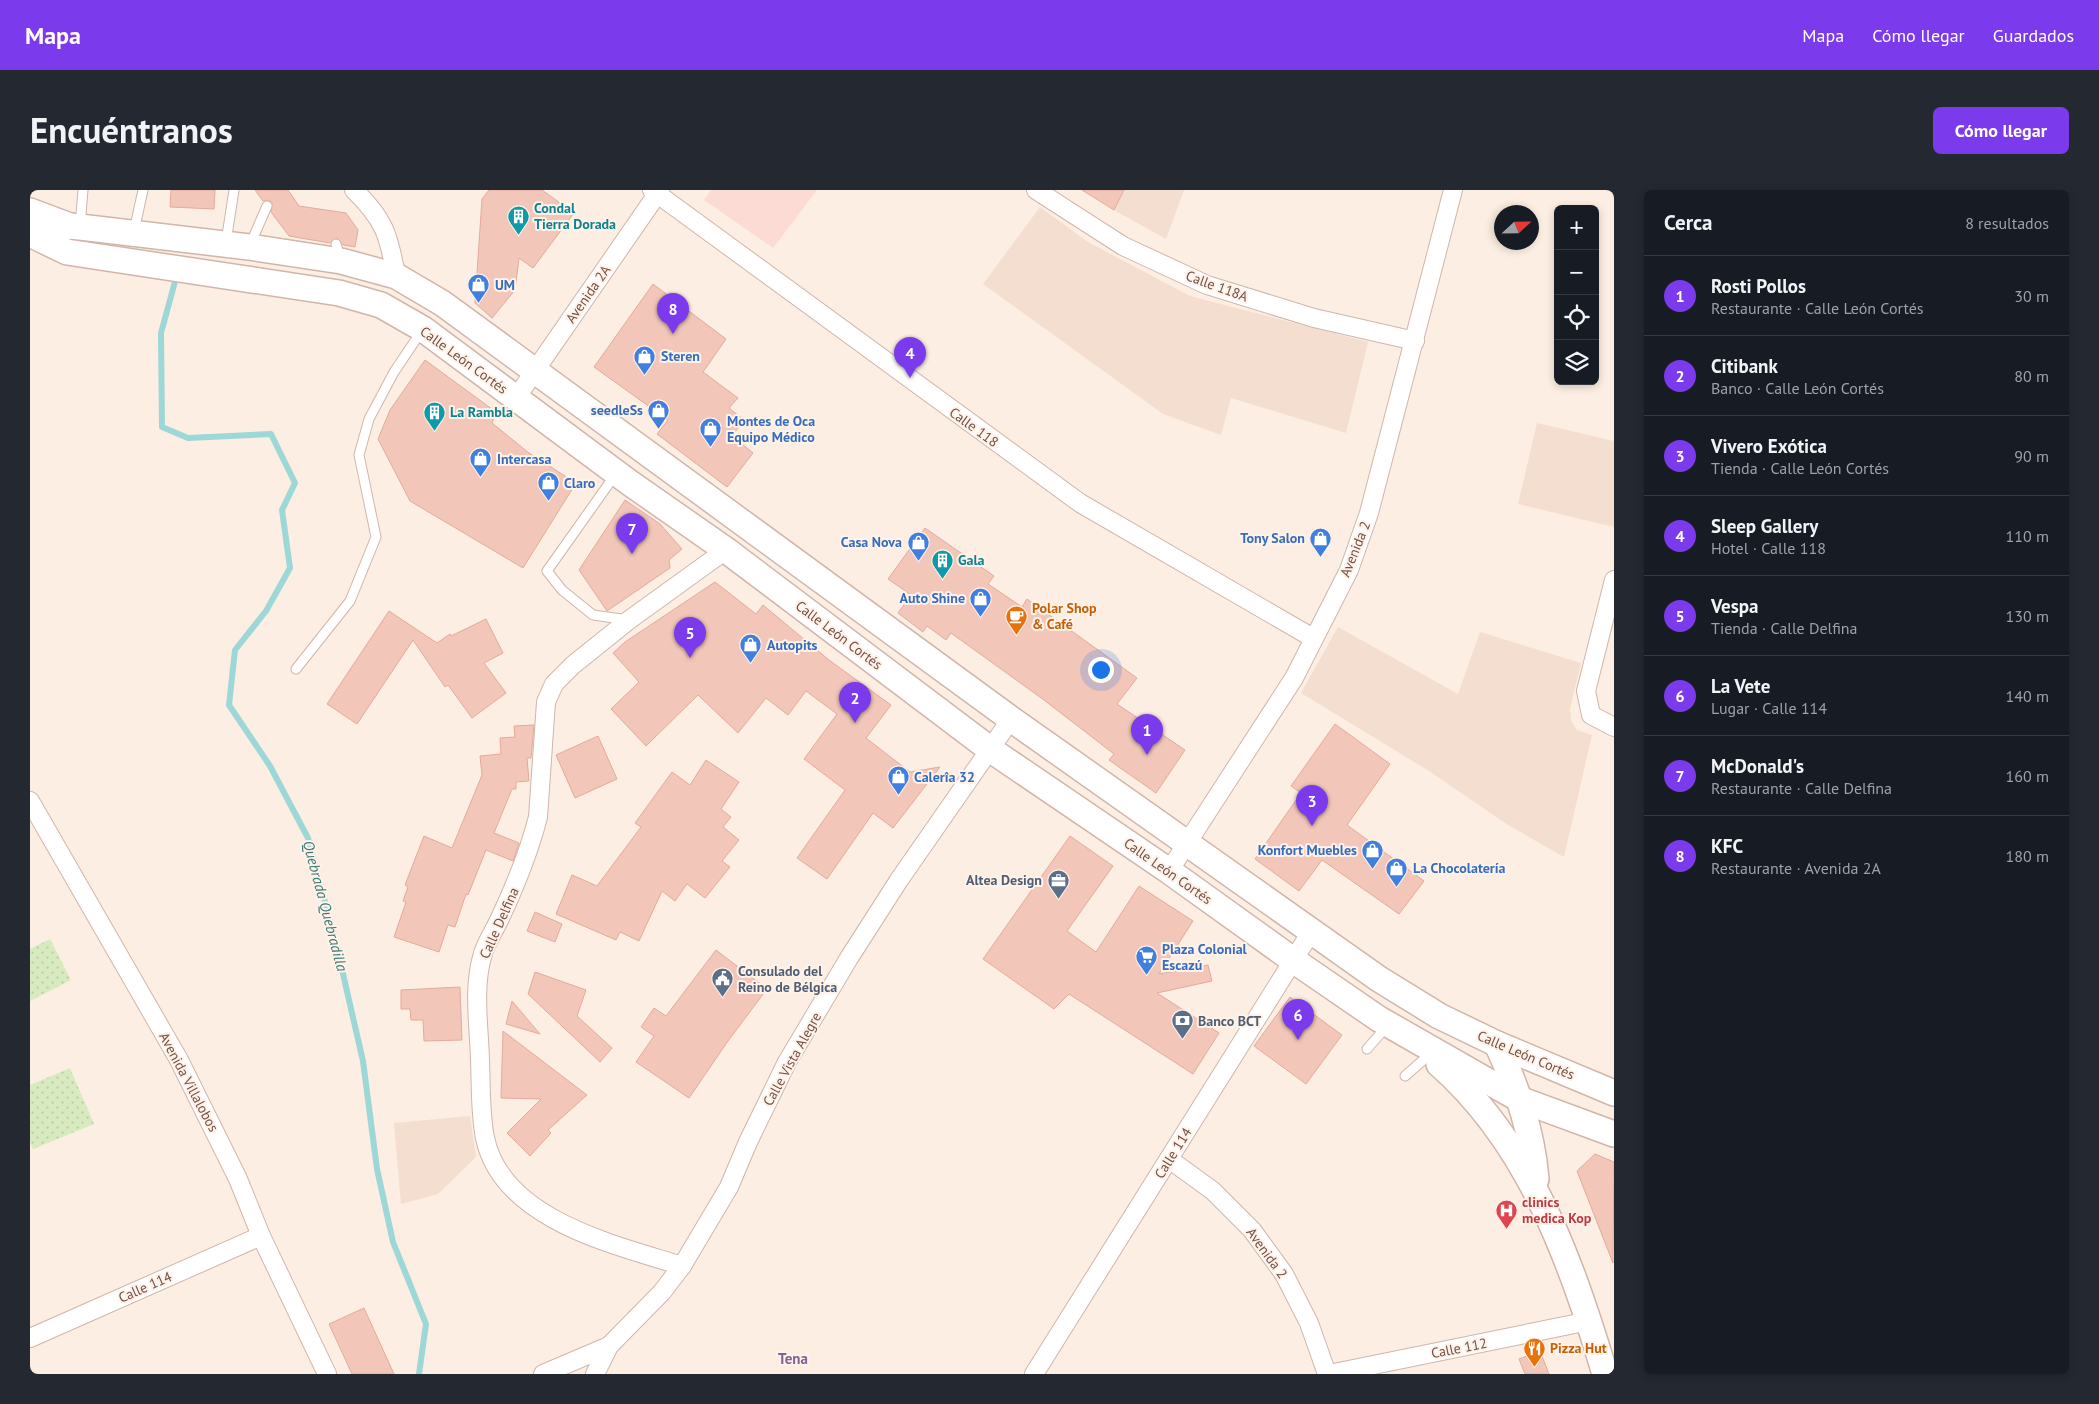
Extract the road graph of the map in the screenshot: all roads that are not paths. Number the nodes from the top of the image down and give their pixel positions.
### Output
1 (83, 190) edge
2 (143, 190) edge
3 (234, 190) edge
4 (354, 190) edge
5 (1036, 190) edge
6 (1453, 190) edge
7 (656, 191) edge
8 (267, 206) dead end
9 (30, 212) edge
10 (75, 226) junction
11 (30, 234) edge
12 (134, 234) junction
13 (238, 246) junction
14 (396, 276) junction
15 (423, 329) junction
16 (1416, 342) junction
17 (535, 370) junction
18 (516, 398) junction
19 (617, 473) junction
20 (726, 550) junction
21 (1614, 580) edge
22 (629, 620) junction
23 (1313, 638) junction
24 (296, 669) dead end
25 (1011, 719) junction
26 (1614, 726) edge
27 (991, 750) junction
28 (30, 801) edge
29 (1186, 844) junction
30 (1169, 871) junction
31 (1311, 932) junction
32 (1293, 960) junction
33 (1384, 1022) junction
34 (1497, 1044) junction
35 (1367, 1049) dead end
36 (1429, 1055) junction
37 (1405, 1076) dead end
38 (1614, 1092) edge
39 (1519, 1099) junction
40 (1614, 1134) edge
41 (1169, 1159) junction
42 (1538, 1191) junction
43 (261, 1236) junction
44 (682, 1266) junction
45 (1589, 1321) junction
46 (30, 1338) edge
47 (609, 1346) junction
48 (327, 1374) edge
49 (543, 1374) edge
50 (595, 1374) edge
51 (1034, 1374) edge
52 (1328, 1374) edge
53 (1605, 1374) edge

1 - 10 lane
2 - 12 lane
3 - 13 lane
4 - 14 street
5 - 16 street, Calle 118A
6 - 16 street, Avenida 2
7 - 17 street, Avenida 2A
7 - 23 street, Calle 118
8 - 13 lane
9 - 10 main road
10 - 11 main road, Calle León Cortés
10 - 12 main road, Calle León Cortés
11 - 15 main road, Calle León Cortés
12 - 13 main road, Calle León Cortés
13 - 14 main road, Calle León Cortés
14 - 17 main road, Calle León Cortés
15 - 18 main road, Calle León Cortés
15 - 24 lane
16 - 23 street, Avenida 2
17 - 18 street, Avenida 2A
17 - 25 main road, Calle León Cortés
18 - 19 main road, Calle León Cortés
19 - 20 main road, Calle León Cortés
19 - 22 lane
20 - 22 street, Calle Delfina
20 - 27 main road, Calle León Cortés
21 - 26 street
22 - 44 street, Calle Delfina
23 - 29 street, Avenida 2
25 - 27 street, Calle Vista Alegre
25 - 29 main road, Calle León Cortés
27 - 30 main road, Calle León Cortés
27 - 44 street, Calle Vista Alegre
28 - 43 street, Avenida Villalobos
29 - 30 street, Avenida 2
29 - 31 main road, Calle León Cortés
30 - 32 main road, Calle León Cortés
31 - 32 street, Calle 114
31 - 34 main road, Calle León Cortés
32 - 33 main road, Calle León Cortés
32 - 41 street, Calle 114
33 - 35 lane
33 - 36 main road
33 - 39 main road, Calle León Cortés
34 - 38 main road, Calle León Cortés
34 - 39 main road
36 - 37 lane
36 - 42 main road
39 - 40 main road, Calle León Cortés
39 - 42 main road
41 - 51 street, Calle 114
41 - 52 street, Avenida 2
42 - 45 main road
43 - 46 street, Calle 114
43 - 48 street, Avenida Villalobos
44 - 47 street, Calle Vista Alegre
45 - 52 street, Calle 112
45 - 53 main road
47 - 49 street
47 - 50 street, Calle Vista Alegre

